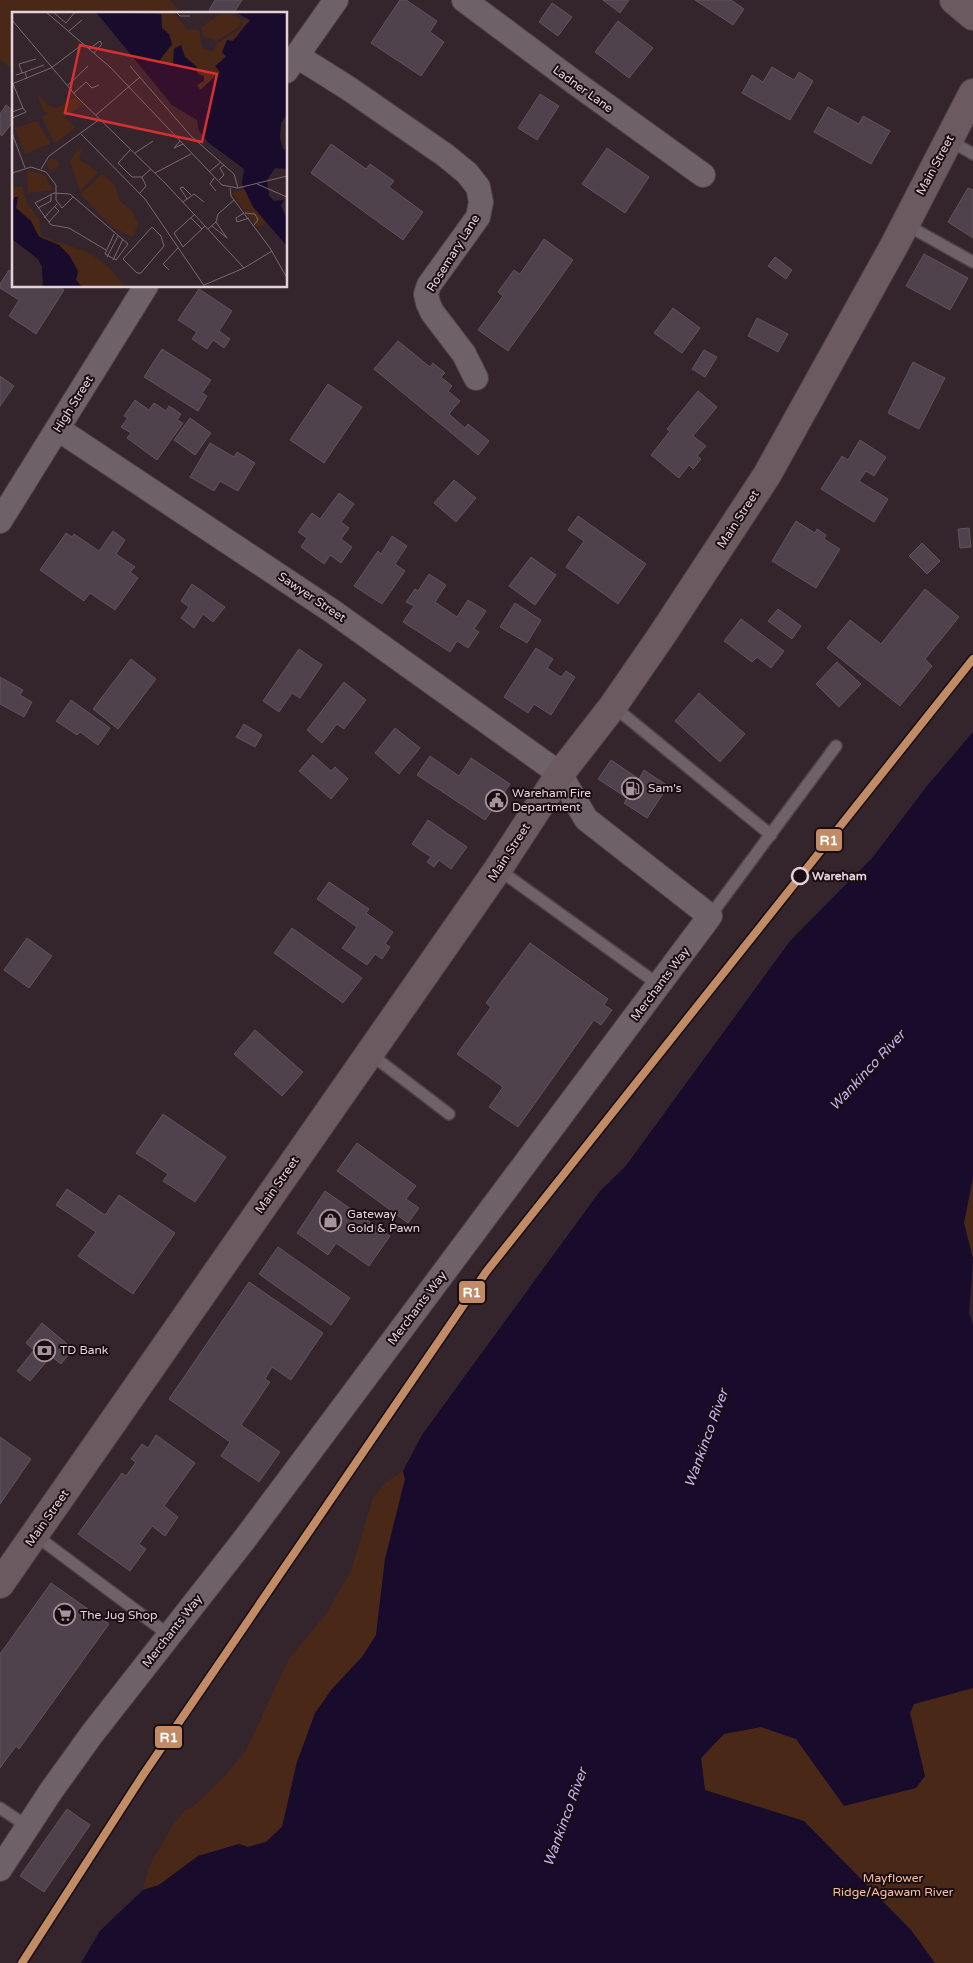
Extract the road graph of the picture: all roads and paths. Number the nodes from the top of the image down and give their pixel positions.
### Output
1 (336, 0) edge
2 (464, 0) edge
3 (954, 0) edge
4 (973, 16) edge
5 (292, 64) edge
6 (973, 93) edge
7 (949, 140) junction
8 (973, 154) edge
9 (703, 176) dead end
10 (904, 224) junction
11 (973, 262) edge
12 (145, 288) edge
13 (476, 378) dead end
14 (58, 428) junction
15 (7, 494) edge
16 (0, 521) edge
17 (613, 706) junction
18 (836, 746) dead end
19 (560, 774) junction
20 (771, 835) junction
21 (498, 870) junction
22 (710, 916) junction
23 (659, 985) junction
24 (369, 1054) junction
25 (450, 1114) dead end
26 (35, 1535) junction
27 (0, 1584) edge
28 (169, 1634) junction
29 (0, 1808) edge
30 (27, 1826) junction
31 (0, 1869) edge

1 - 5 street
2 - 9 street, Ladner Lane
3 - 4 main road
5 - 13 street, Rosemary Lane
6 - 7 main road, Main Street
7 - 8 lane
7 - 10 main road, Main Street
10 - 11 lane
10 - 17 main road, Main Street
12 - 14 street, High Street
14 - 15 street, High Street
14 - 19 street, Sawyer Street
15 - 16 street, High Street
17 - 19 main road, Main Street
17 - 20 lane
18 - 20 lane
19 - 21 main road, Main Street
19 - 22 street
20 - 22 lane
21 - 23 lane
21 - 24 main road, Main Street
22 - 23 street, Merchants Way
23 - 28 street, Merchants Way
24 - 25 lane
24 - 26 main road, Main Street
26 - 27 main road, Main Street
26 - 28 lane
28 - 30 street, Merchants Way
29 - 30 lane
30 - 31 street, Merchants Way

